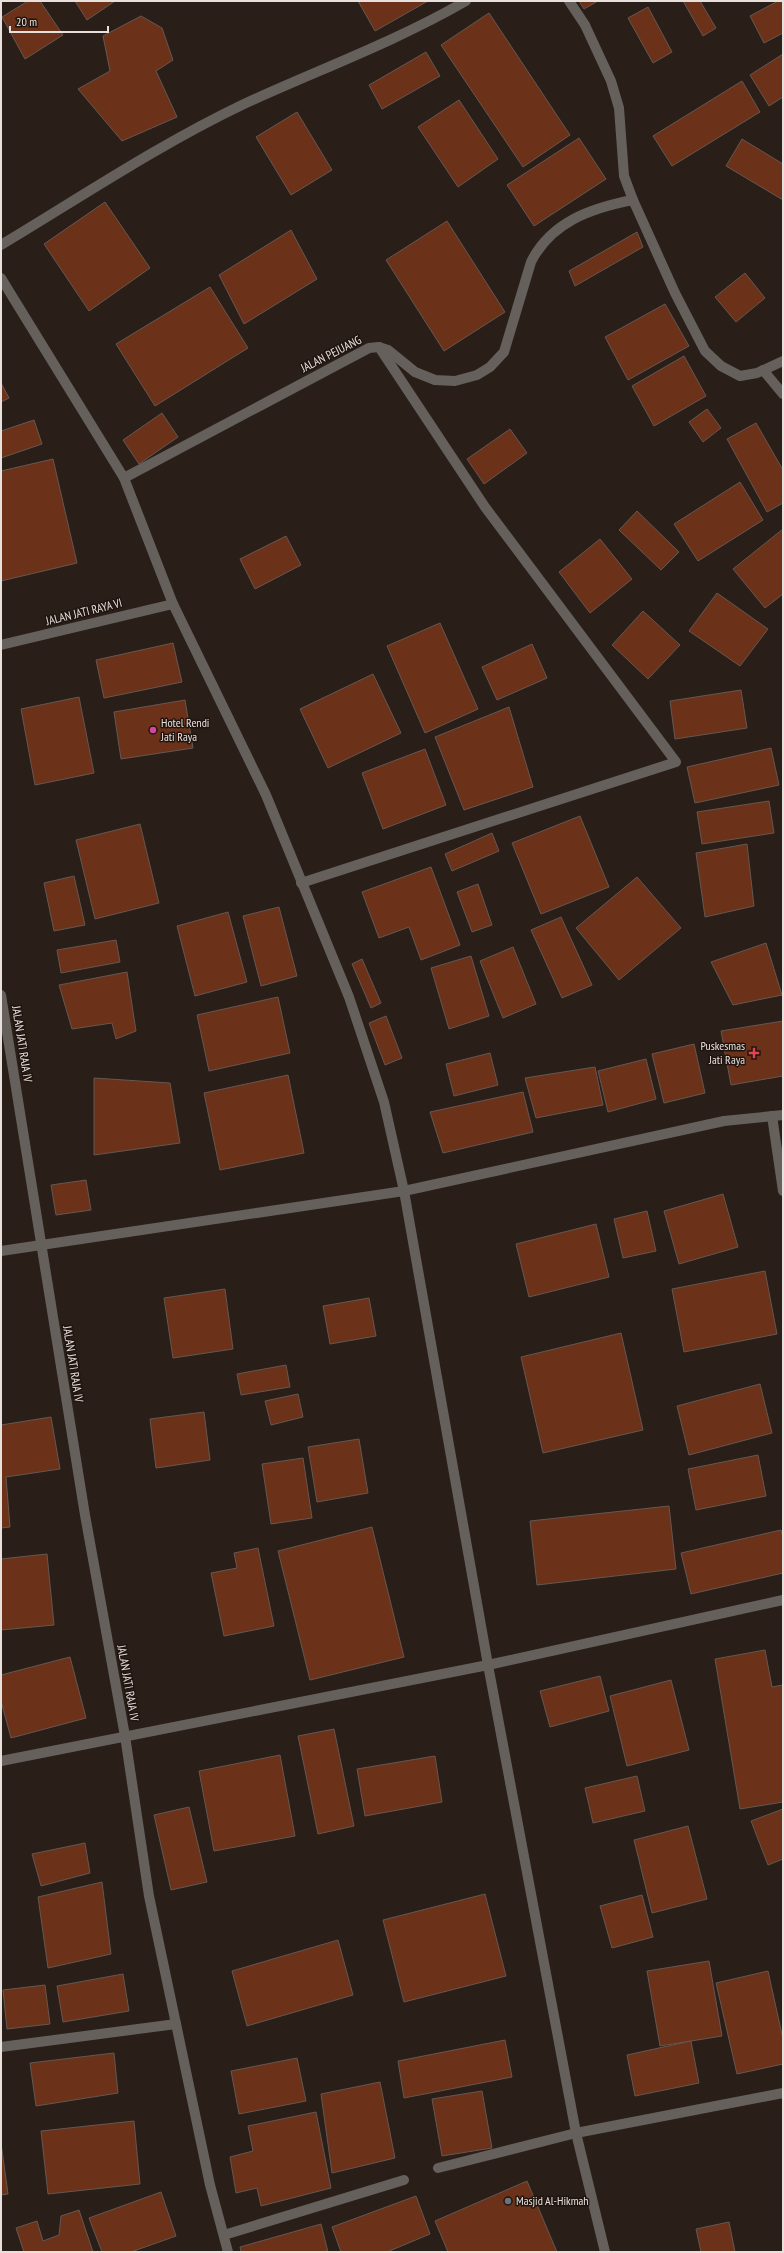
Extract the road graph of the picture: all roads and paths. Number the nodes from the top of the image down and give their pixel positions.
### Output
1 (466, 1) edge
2 (569, 1) edge
3 (633, 200) junction
4 (1, 245) edge
5 (1, 278) edge
6 (379, 347) junction
7 (783, 360) edge
8 (763, 370) junction
9 (783, 394) edge
10 (124, 478) junction
11 (174, 604) junction
12 (1, 645) edge
13 (301, 883) junction
14 (1, 994) edge
15 (783, 1115) edge
16 (772, 1116) junction
17 (404, 1191) junction
18 (783, 1191) edge
19 (40, 1244) junction
20 (1, 1251) edge
21 (783, 1600) edge
22 (488, 1665) junction
23 (125, 1736) junction
24 (1, 1761) edge
25 (176, 2024) junction
26 (1, 2047) edge
27 (783, 2093) edge
28 (576, 2133) junction
29 (438, 2168) dead end
30 (404, 2180) dead end
31 (224, 2235) junction
32 (228, 2252) edge
33 (605, 2252) edge

1 - 4 street
2 - 3 street
3 - 6 street, JALAN PEJUANG
3 - 8 street
5 - 10 street
6 - 10 street, JALAN PEJUANG
6 - 13 street
7 - 8 street
8 - 9 street
10 - 11 street
11 - 12 street, JALAN JATI RAYA VI
11 - 13 street
13 - 17 street
14 - 19 street, JALAN JATI RAJA IV
15 - 16 street
16 - 17 street
16 - 18 street
17 - 19 street
17 - 22 street
19 - 20 street
19 - 23 street, JALAN JATI RAJA IV
21 - 22 street
22 - 23 street
22 - 28 street
23 - 24 street
23 - 25 street, JALAN JATI RAJA IV
25 - 26 street
25 - 31 street, JALAN JATI RAJA IV
27 - 28 street
28 - 29 street
28 - 33 street
30 - 31 street
31 - 32 street, JALAN JATI RAJA IV

